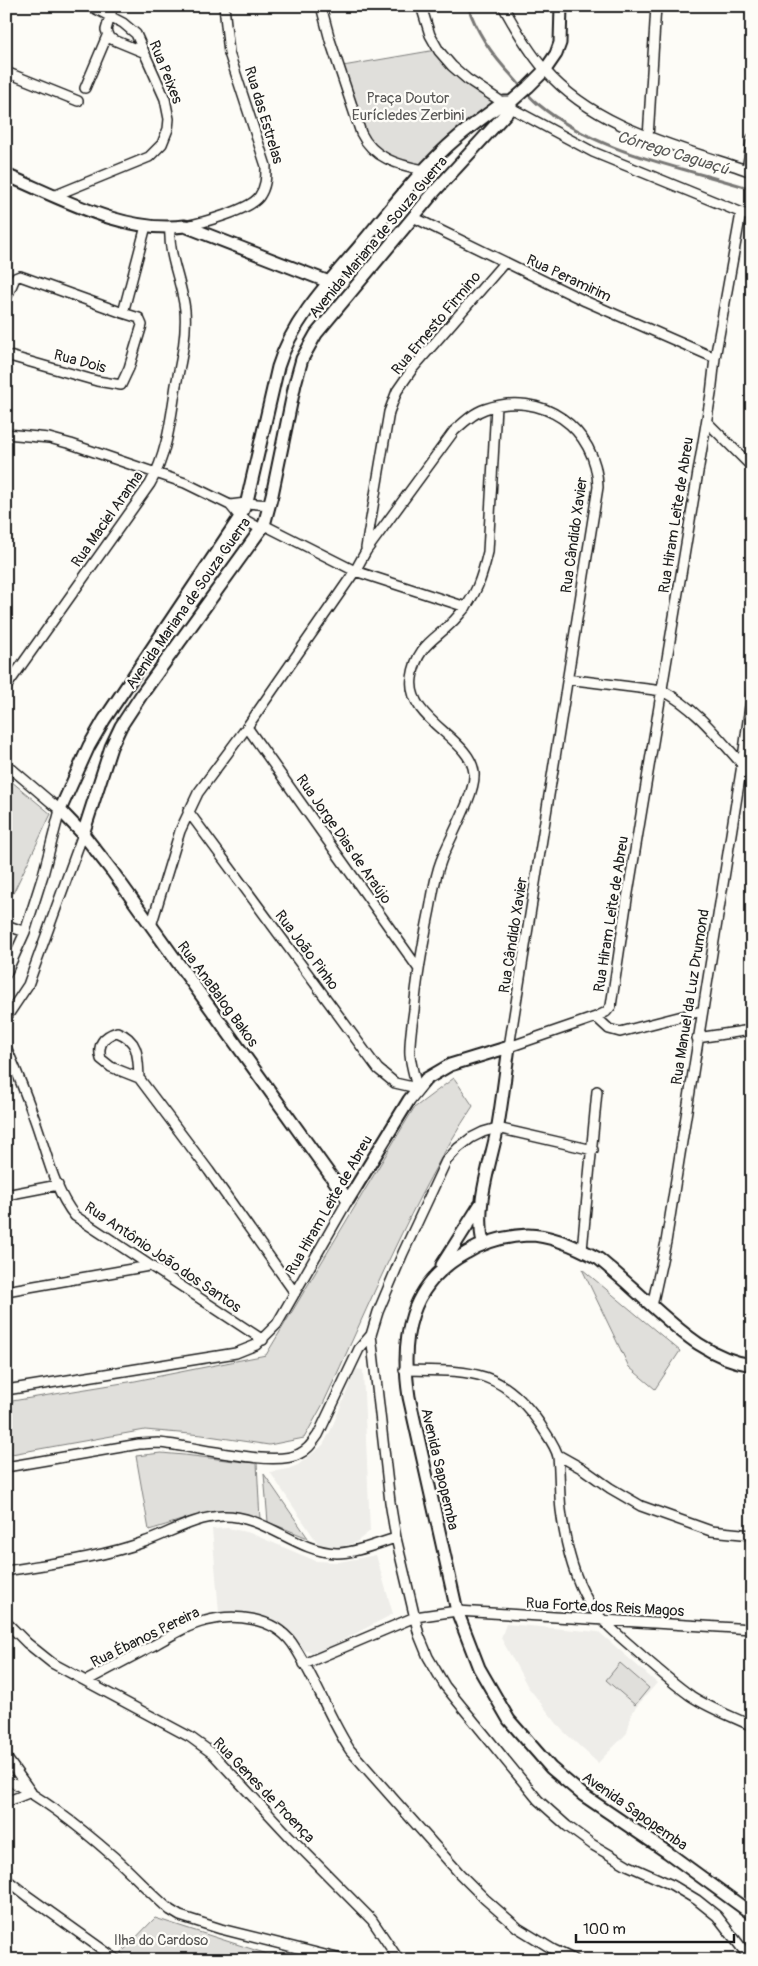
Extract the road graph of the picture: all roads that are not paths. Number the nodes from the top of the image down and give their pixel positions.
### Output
1 (90, 6) edge
2 (113, 6) edge
3 (224, 6) edge
4 (321, 6) edge
5 (420, 6) edge
6 (503, 6) edge
7 (561, 6) edge
8 (656, 6) edge
9 (111, 17) junction
10 (108, 36) junction
11 (143, 52) junction
12 (6, 72) edge
13 (543, 72) junction
14 (84, 88) dead end
15 (78, 101) dead end
16 (511, 102) junction
17 (648, 138) junction
18 (752, 138) edge
19 (749, 171) edge
20 (6, 175) edge
21 (420, 176) junction
22 (433, 190) junction
23 (56, 195) junction
24 (741, 213) junction
25 (413, 217) junction
26 (752, 217) edge
27 (146, 226) junction
28 (185, 226) junction
29 (170, 228) junction
30 (504, 263) junction
31 (329, 282) junction
32 (6, 299) edge
33 (123, 313) junction
34 (6, 355) edge
35 (715, 358) junction
36 (496, 406) junction
37 (707, 422) junction
38 (6, 434) edge
39 (752, 467) edge
40 (156, 473) junction
41 (246, 503) junction
42 (230, 505) junction
43 (270, 505) junction
44 (240, 516) junction
45 (262, 527) junction
46 (366, 551) junction
47 (355, 571) junction
48 (466, 607) junction
49 (568, 678) junction
50 (6, 687) edge
51 (663, 691) junction
52 (752, 691) edge
53 (247, 727) junction
54 (6, 764) edge
55 (742, 765) junction
56 (752, 775) edge
57 (60, 810) junction
58 (188, 811) junction
59 (84, 834) junction
60 (6, 925) edge
61 (151, 926) junction
62 (25, 932) junction
63 (418, 968) junction
64 (6, 974) edge
65 (702, 1011) junction
66 (596, 1016) junction
67 (6, 1018) edge
68 (752, 1033) edge
69 (697, 1038) junction
70 (6, 1047) edge
71 (510, 1047) junction
72 (139, 1078) junction
73 (417, 1088) junction
74 (597, 1092) dead end
75 (497, 1128) junction
76 (593, 1150) junction
77 (58, 1185) junction
78 (6, 1195) edge
79 (348, 1200) junction
80 (481, 1203) junction
81 (483, 1244) junction
82 (582, 1250) junction
83 (149, 1266) junction
84 (437, 1272) junction
85 (6, 1291) edge
86 (295, 1293) junction
87 (652, 1306) junction
88 (371, 1335) junction
89 (263, 1340) junction
90 (752, 1365) edge
91 (404, 1370) junction
92 (6, 1390) edge
93 (558, 1455) junction
94 (6, 1467) edge
95 (752, 1535) edge
96 (396, 1538) junction
97 (6, 1571) edge
98 (457, 1612) junction
99 (415, 1617) junction
100 (602, 1621) junction
101 (6, 1622) edge
102 (752, 1628) edge
103 (304, 1664) junction
104 (86, 1681) junction
105 (752, 1726) edge
106 (7, 1759) edge
107 (7, 1780) edge
108 (31, 1792) junction
109 (6, 1802) edge
110 (6, 1879) edge
111 (752, 1914) edge
112 (117, 1960) edge
113 (346, 1960) edge
114 (399, 1960) edge
115 (575, 1960) edge
116 (751, 1960) edge

1 - 9 street, Rua Peixes
2 - 9 street
3 - 28 street, Rua das Estrelas
4 - 21 street
5 - 16 street
6 - 13 street
7 - 13 main road
8 - 17 street
9 - 10 street
9 - 11 street, Rua Peixes
10 - 11 street
10 - 14 street
11 - 23 street, Rua Peixes
12 - 15 street
13 - 16 main road
13 - 17 street
16 - 21 main road, Avenida Mariana de Souza Guerra
16 - 22 main road, Avenida Mariana de Souza Guerra
16 - 24 street
17 - 19 street
18 - 19 street
20 - 23 main road, Rua das Estrelas
21 - 22 main road
21 - 31 main road, Avenida Mariana de Souza Guerra
22 - 25 main road, Avenida Mariana de Souza Guerra
23 - 27 main road, Rua das Estrelas
24 - 26 street
24 - 35 street, Rua Hiram Leite de Abreu
25 - 30 street, Rua Peramirim
25 - 43 main road, Avenida Mariana de Souza Guerra
27 - 29 main road, Rua das Estrelas
27 - 33 street
28 - 29 main road, Rua das Estrelas
28 - 31 main road
29 - 40 street, Rua Maciel Aranha
30 - 35 street, Rua Peramirim
30 - 46 street, Rua Ernesto Firmino
31 - 41 main road, Avenida Mariana de Souza Guerra
32 - 33 street
33 - 34 street, Rua Dois
35 - 37 street, Rua Hiram Leite de Abreu
36 - 46 street, Rua Cândido Xavier
36 - 48 street
36 - 49 street, Rua Cândido Xavier
37 - 39 street
37 - 51 street, Rua Hiram Leite de Abreu
38 - 40 street
40 - 42 street
40 - 50 street, Rua Maciel Aranha
41 - 42 street
41 - 43 street
41 - 44 main road, Avenida Mariana de Souza Guerra
42 - 44 street
43 - 45 main road, Avenida Mariana de Souza Guerra
44 - 45 street
44 - 57 main road, Avenida Mariana de Souza Guerra
45 - 47 street
45 - 59 main road, Avenida Mariana de Souza Guerra
46 - 47 street, Rua Cândido Xavier
47 - 48 street
47 - 53 street, Rua Cândido Xavier
48 - 63 street
49 - 51 street
49 - 71 street, Rua Cândido Xavier
51 - 55 street
51 - 66 street, Rua Hiram Leite de Abreu
52 - 55 street, Rua Manuel da Luz Drumond
53 - 58 street, Rua Cândido Xavier
53 - 63 street, Rua Jorge Dias de Araújo
54 - 57 street
55 - 56 street
55 - 65 street, Rua Manuel da Luz Drumond
57 - 59 main road, Rua AnaBalog Bakos
57 - 62 street, Avenida Mariana de Souza Guerra
58 - 61 street, Rua Cândido Xavier
58 - 73 street, Rua João Pinho
59 - 61 main road, Rua AnaBalog Bakos
59 - 67 street, Avenida Mariana de Souza Guerra
60 - 62 street
61 - 79 main road, Rua AnaBalog Bakos
62 - 64 street, Avenida Mariana de Souza Guerra
63 - 73 street
65 - 66 street
65 - 69 street, Rua Manuel da Luz Drumond
66 - 71 street, Rua Hiram Leite de Abreu
68 - 69 street
69 - 87 street, Rua Manuel da Luz Drumond
70 - 77 street, Rua Antônio João dos Santos
71 - 73 main road, Rua Hiram Leite de Abreu
71 - 75 main road, Rua Cândido Xavier
72 - 72 street
72 - 86 street
73 - 79 main road, Rua Hiram Leite de Abreu
74 - 76 street
75 - 76 street
75 - 80 main road, Rua Cândido Xavier
75 - 88 street
76 - 82 street
77 - 78 street
77 - 83 street, Rua Antônio João dos Santos
79 - 86 street, Rua Hiram Leite de Abreu
80 - 81 main road, Rua Cândido Xavier
80 - 84 main road
81 - 82 main road, Avenida Sapopemba
81 - 84 main road, Avenida Sapopemba
82 - 87 main road, Avenida Sapopemba
83 - 85 street
83 - 89 street, Rua Antônio João dos Santos
84 - 91 main road, Avenida Sapopemba
86 - 89 street, Rua Hiram Leite de Abreu
87 - 90 main road, Avenida Sapopemba
88 - 94 street
88 - 96 street
89 - 92 street, Rua Hiram Leite de Abreu
91 - 93 street
91 - 98 main road, Avenida Sapopemba
93 - 95 street
93 - 100 street
96 - 97 street
96 - 99 street
98 - 99 street
98 - 100 street, Rua Forte dos Reis Magos
98 - 111 main road, Avenida Sapopemba
99 - 103 street
99 - 116 street
100 - 102 street, Rua Forte dos Reis Magos
100 - 105 street
101 - 104 street, Rua Genes de Proença
103 - 104 street, Rua Ébanos Pereira
103 - 115 street, Rua Ébanos Pereira
104 - 114 street, Rua Genes de Proença
106 - 107 street
106 - 108 street
107 - 108 street
108 - 109 street
108 - 113 street
110 - 112 street

